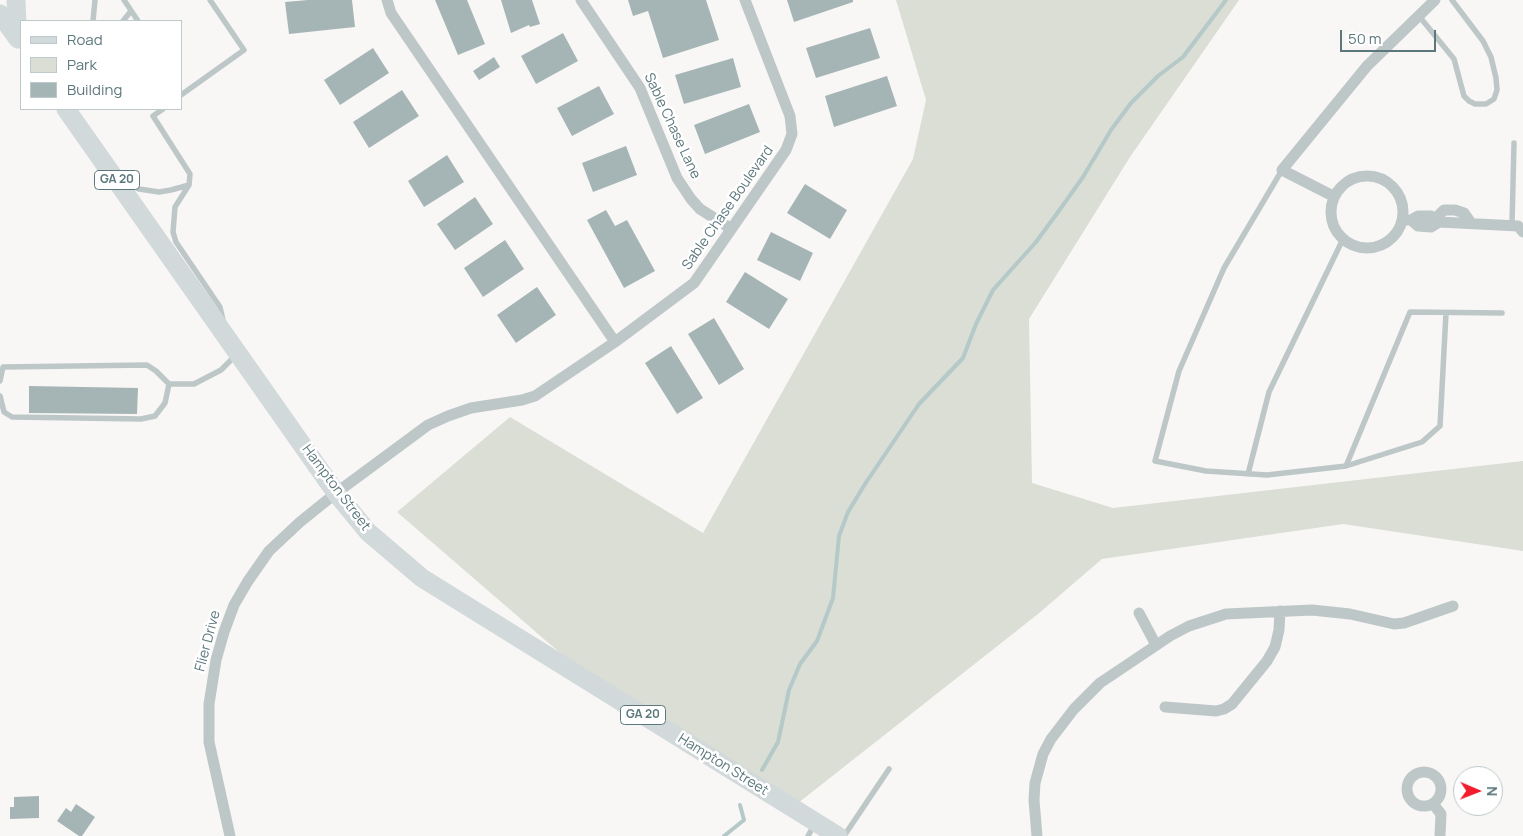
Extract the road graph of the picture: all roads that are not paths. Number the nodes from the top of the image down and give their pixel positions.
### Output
1 (16, 0) edge
2 (95, 0) edge
3 (124, 0) edge
4 (210, 0) edge
5 (387, 0) edge
6 (581, 0) edge
7 (745, 0) edge
8 (1435, 0) edge
9 (1452, 0) edge
10 (131, 11) junction
11 (0, 14) edge
12 (1418, 16) junction
13 (93, 20) edge
14 (124, 20) edge
15 (137, 20) edge
16 (20, 36) edge
17 (0, 38) edge
18 (20, 44) edge
19 (20, 46) edge
20 (182, 92) edge
21 (67, 110) edge
22 (150, 110) edge
23 (162, 110) edge
24 (154, 116) junction
25 (1514, 143) dead end
26 (1282, 170) junction
27 (115, 177) junction
28 (189, 185) junction
29 (1333, 196) junction
30 (1407, 220) junction
31 (1519, 225) edge
32 (730, 228) junction
33 (1343, 239) junction
34 (1446, 313) junction
35 (1502, 313) dead end
36 (226, 337) junction
37 (615, 342) junction
38 (237, 353) junction
39 (0, 381) edge
40 (169, 384) junction
41 (0, 396) edge
42 (1346, 466) junction
43 (1248, 474) junction
44 (336, 493) junction
45 (1453, 606) dead end
46 (1280, 611) junction
47 (1140, 613) dead end
48 (1156, 645) junction
49 (1165, 707) dead end
50 (889, 769) dead end
51 (1433, 804) dead end
52 (812, 830) edge
53 (230, 836) edge
54 (838, 836) edge
55 (844, 836) edge
56 (1037, 836) edge
57 (1440, 836) edge

1 - 16 main road
2 - 13 lane
3 - 10 lane
4 - 20 lane
5 - 37 street
6 - 32 street, Sable Chase Lane
7 - 32 street, Sable Chase Boulevard
8 - 12 street
9 - 12 lane
10 - 14 lane
10 - 15 lane
11 - 18 main road
12 - 26 street
17 - 19 main road
21 - 27 main road, Hampton Street / GA 20
22 - 24 lane
23 - 24 lane
24 - 28 lane
25 - 31 lane
26 - 29 street
26 - 43 lane
27 - 28 lane
27 - 36 main road, Hampton Street / GA 20
28 - 36 lane
29 - 30 street
29 - 33 street
30 - 31 street
30 - 33 street
32 - 37 street, Sable Chase Boulevard
33 - 43 lane
34 - 35 lane
34 - 42 lane
34 - 42 lane
36 - 38 main road, Hampton Street / GA 20
37 - 44 street, Sable Chase Boulevard
38 - 40 lane
38 - 44 main road, Hampton Street / GA 20
39 - 40 lane
40 - 41 lane
42 - 43 lane
44 - 52 main road, Hampton Street / GA 20
44 - 53 street, Flier Drive
45 - 46 street
46 - 48 street
46 - 49 street
47 - 48 street
48 - 56 street
50 - 55 lane
51 - 57 street
52 - 54 main road, Hampton Street / GA 20

